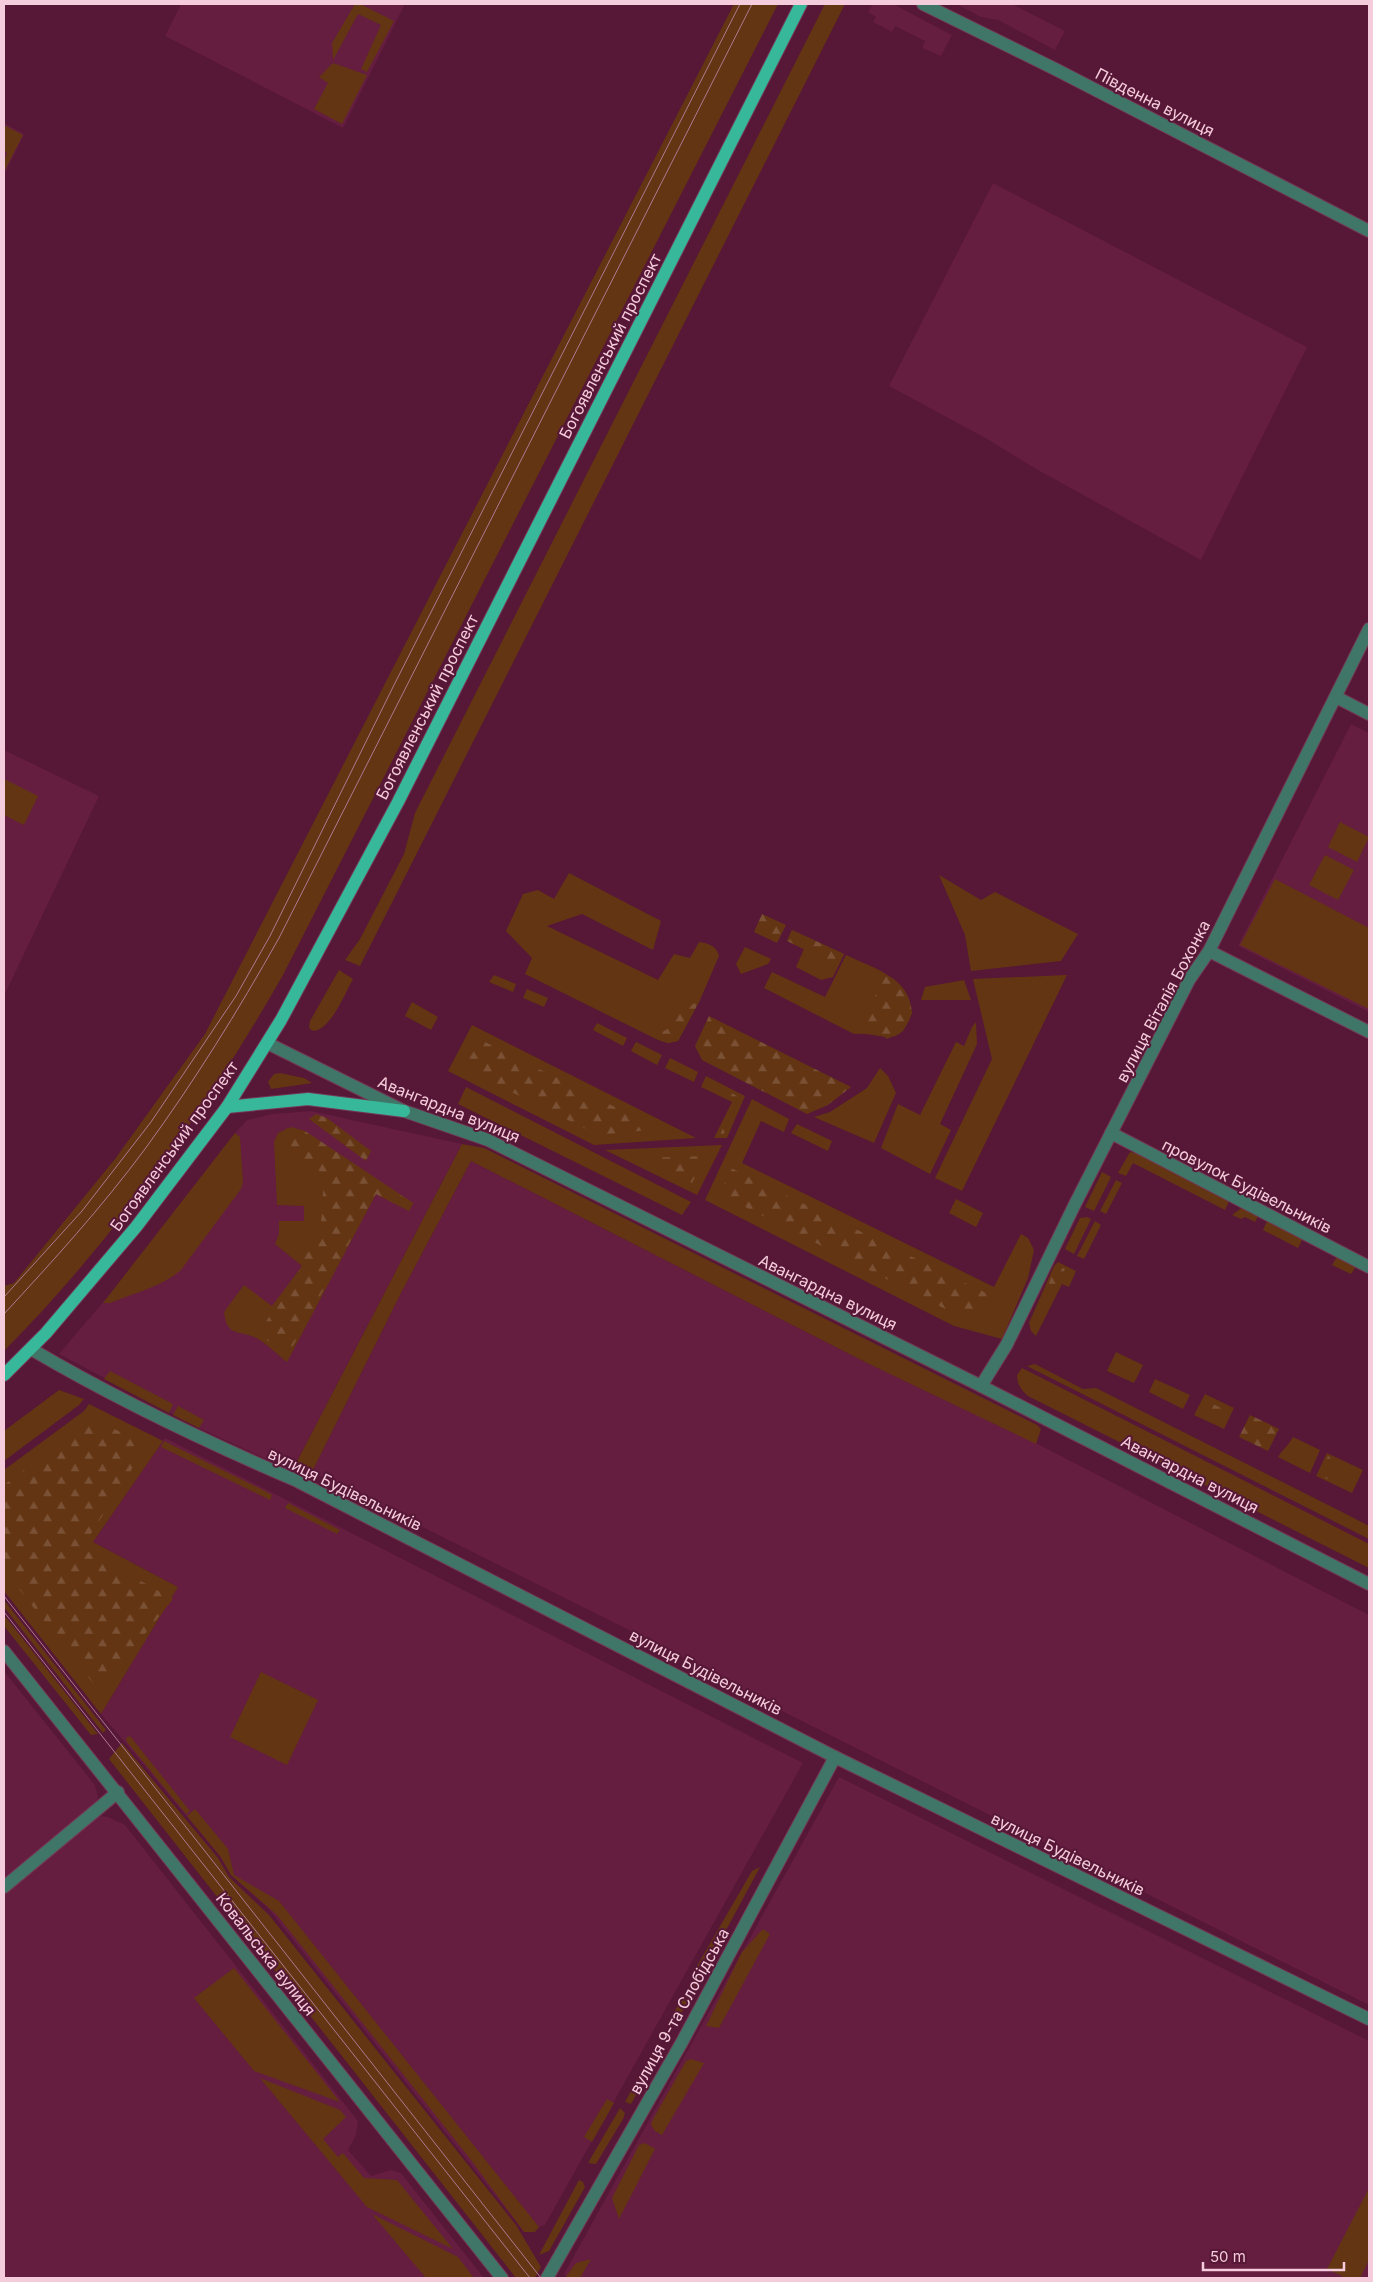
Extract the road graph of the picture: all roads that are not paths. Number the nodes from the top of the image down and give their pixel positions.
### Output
1 (801, 4) edge
2 (924, 4) edge
3 (1369, 231) edge
4 (1369, 629) edge
5 (1336, 697) junction
6 (1369, 714) edge
7 (1209, 952) junction
8 (1369, 1032) edge
9 (267, 1043) junction
10 (227, 1107) junction
11 (404, 1111) junction
12 (1111, 1133) junction
13 (1369, 1266) edge
14 (31, 1349) junction
15 (4, 1375) edge
16 (981, 1386) junction
17 (1369, 1584) edge
18 (4, 1650) edge
19 (835, 1757) junction
20 (118, 1792) junction
21 (4, 1887) edge
22 (1369, 2019) edge
23 (502, 2278) edge
24 (547, 2278) edge

1 - 9 main road, Богоявленський проспект
2 - 3 street, Південна вулиця
4 - 5 street, вулиця Віталія Бохонка
5 - 6 street
5 - 7 street, вулиця Віталія Бохонка
7 - 8 street
7 - 12 street, вулиця Віталія Бохонка
9 - 10 main road, Богоявленський проспект
9 - 11 street, Авангардна вулиця
10 - 11 main road
10 - 14 main road, Богоявленський проспект
11 - 16 street, Авангардна вулиця
12 - 13 street, провулок Будівельників
12 - 16 street, вулиця Віталія Бохонка
14 - 15 main road, Богоявленський проспект
14 - 19 street, вулиця Будівельників
16 - 17 street, Авангардна вулиця
18 - 20 street, Ковальська вулиця
19 - 22 street, вулиця Будівельників
19 - 24 street, вулиця 9-та Слобідська
20 - 21 street
20 - 23 street, Ковальська вулиця

